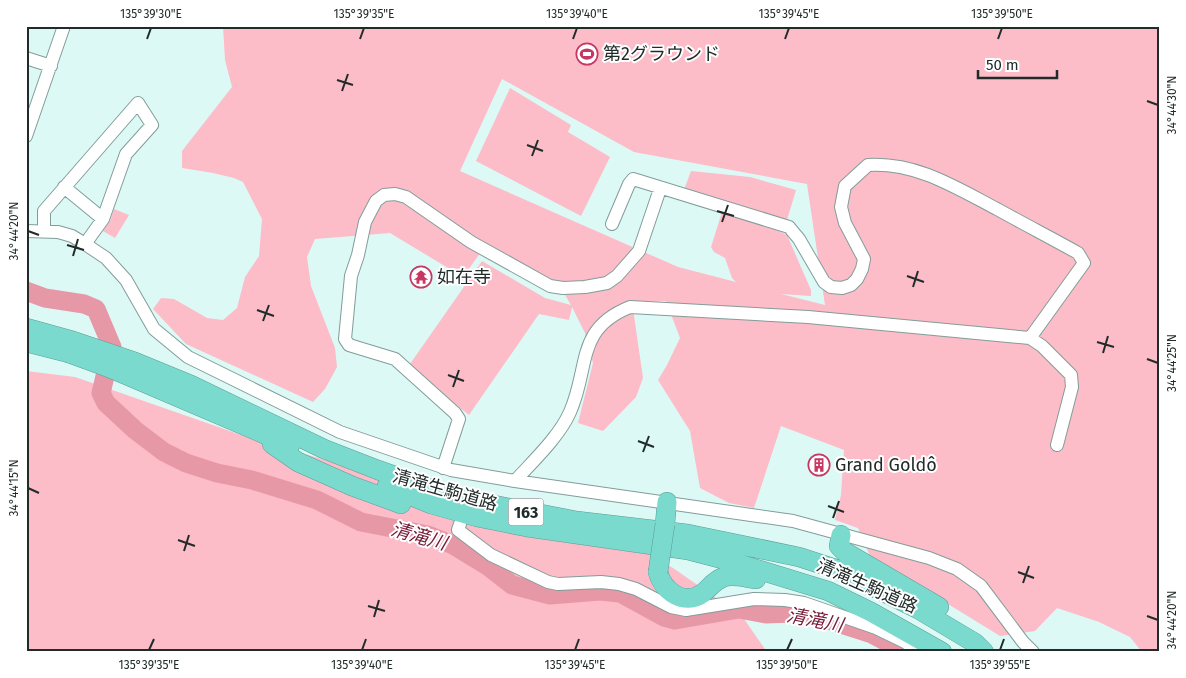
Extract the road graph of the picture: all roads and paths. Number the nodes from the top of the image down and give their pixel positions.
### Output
1 (64, 26) edge
2 (26, 58) edge
3 (51, 66) junction
4 (31, 105) edge
5 (27, 133) edge
6 (64, 187) junction
7 (660, 189) junction
8 (103, 220) junction
9 (612, 224) dead end
10 (26, 231) edge
11 (44, 231) junction
12 (85, 244) junction
13 (26, 316) edge
14 (26, 328) edge
15 (1030, 338) junction
16 (26, 343) edge
17 (71, 347) junction
18 (251, 429) junction
19 (1057, 445) dead end
20 (443, 468) junction
21 (515, 481) junction
22 (667, 502) junction
23 (460, 524) junction
24 (841, 535) junction
25 (698, 563) junction
26 (764, 580) junction
27 (711, 584) junction
28 (870, 612) junction
29 (918, 652) edge
30 (942, 652) edge
31 (984, 652) edge
32 (993, 652) edge
33 (1033, 652) edge

1 - 3 street
2 - 3 street
3 - 4 street
4 - 5 street
6 - 8 street
6 - 8 street
6 - 11 street
7 - 9 street
7 - 15 street
7 - 20 street
8 - 12 street
10 - 11 street
11 - 12 street
12 - 20 street
13 - 16 street
14 - 17 highway, 清滝生駒道路 / 163, bridge
15 - 19 street
15 - 21 street
16 - 17 highway, 清滝生駒道路 / 163, bridge
17 - 18 highway, 清滝生駒道路 / 163
17 - 31 highway, 清滝生駒道路 / 163
18 - 23 highway
18 - 28 highway, 清滝生駒道路 / 163
20 - 21 street
21 - 22 street
22 - 24 street
22 - 27 highway, bridge
23 - 25 highway
23 - 29 street
24 - 32 highway
24 - 33 street
25 - 26 highway
25 - 27 highway
26 - 27 highway
26 - 28 highway
28 - 30 highway, 清滝生駒道路 / 163

